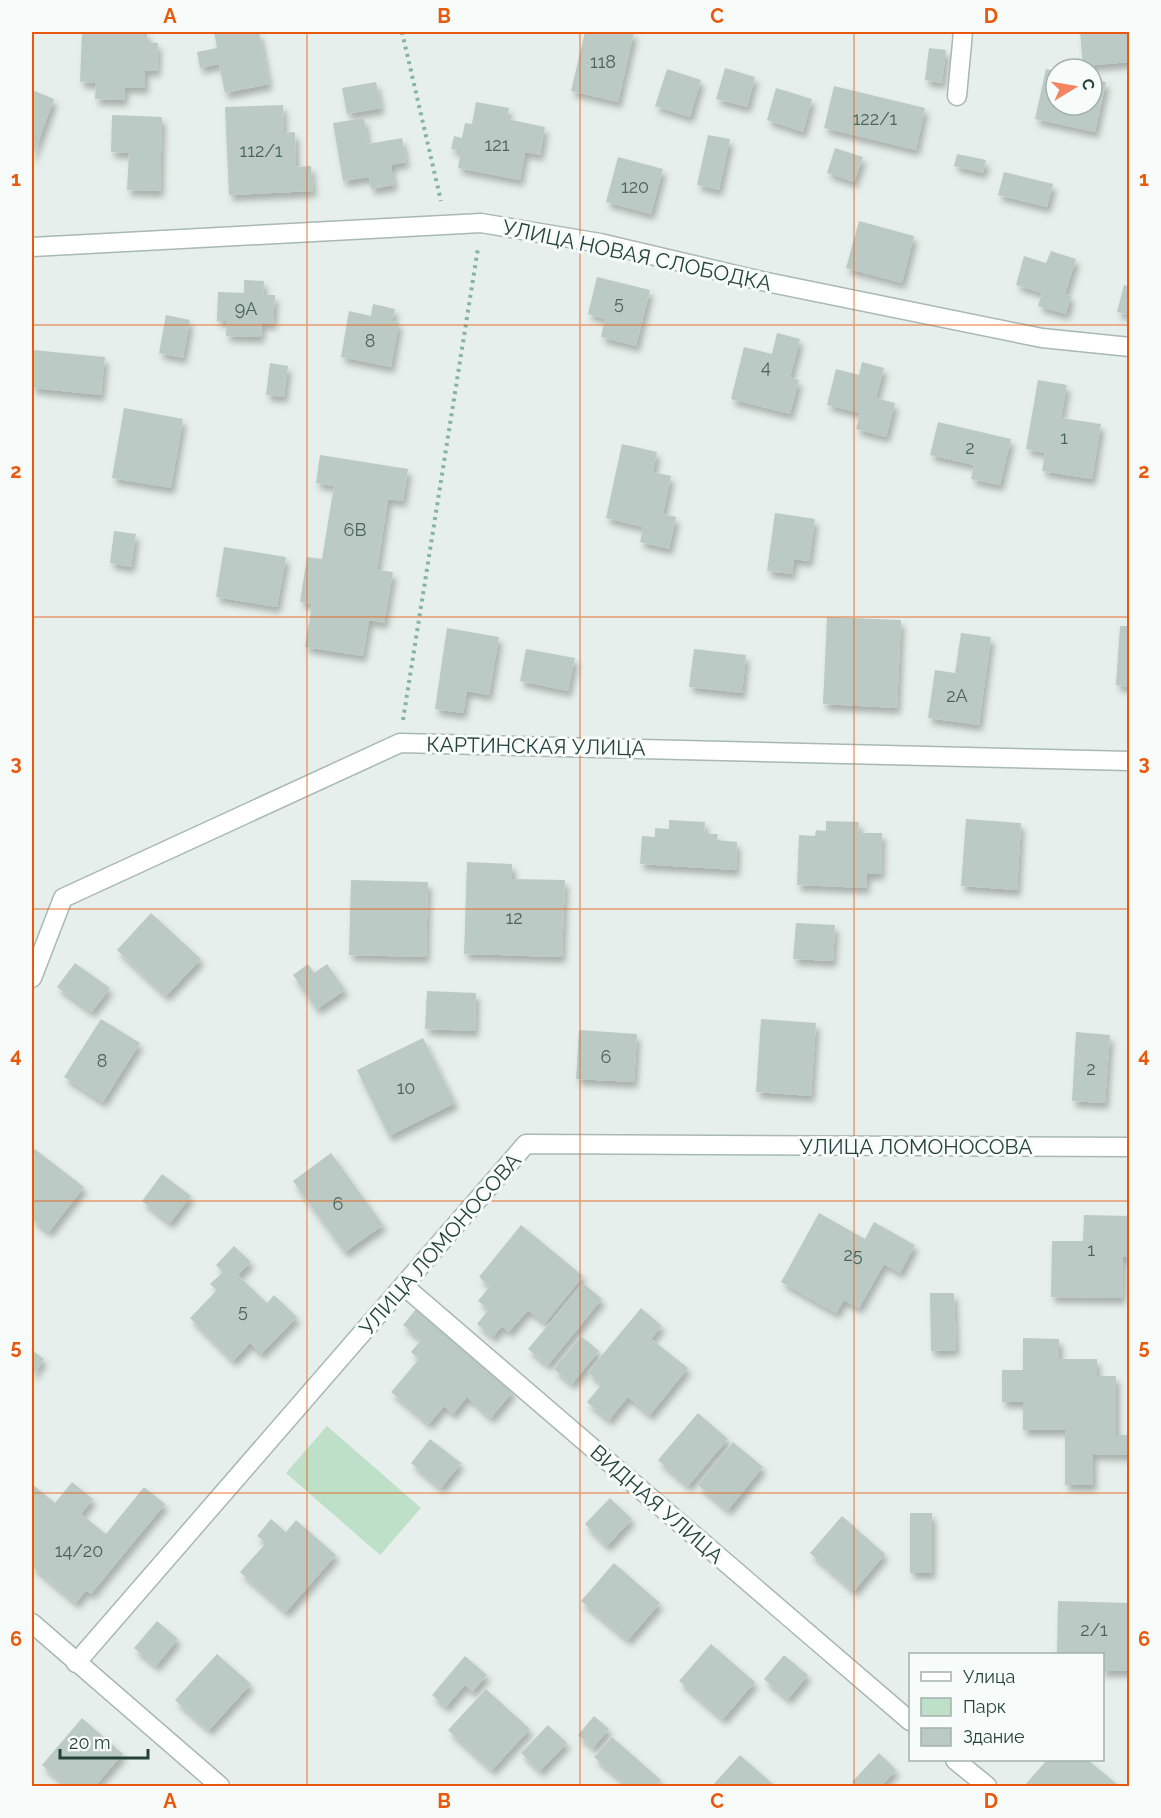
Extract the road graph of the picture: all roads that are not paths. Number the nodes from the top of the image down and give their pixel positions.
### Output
1 (963, 32) edge
2 (957, 96) dead end
3 (32, 247) edge
4 (1130, 347) edge
5 (1130, 761) edge
6 (32, 978) edge
7 (1130, 1147) edge
8 (404, 1286) junction
9 (32, 1623) edge
10 (76, 1664) junction
11 (909, 1720) edge
12 (956, 1761) edge
13 (220, 1786) edge
14 (987, 1786) edge

1 - 2 street
3 - 4 street, УЛИЦА НОВАЯ СЛОБОДКА
5 - 6 street, КАРТИНСКАЯ УЛИЦА
7 - 8 street, УЛИЦА ЛОМОНОСОВА
8 - 10 street, УЛИЦА ЛОМОНОСОВА
8 - 11 street, ВИДНАЯ УЛИЦА
9 - 10 street
10 - 13 street
12 - 14 street

